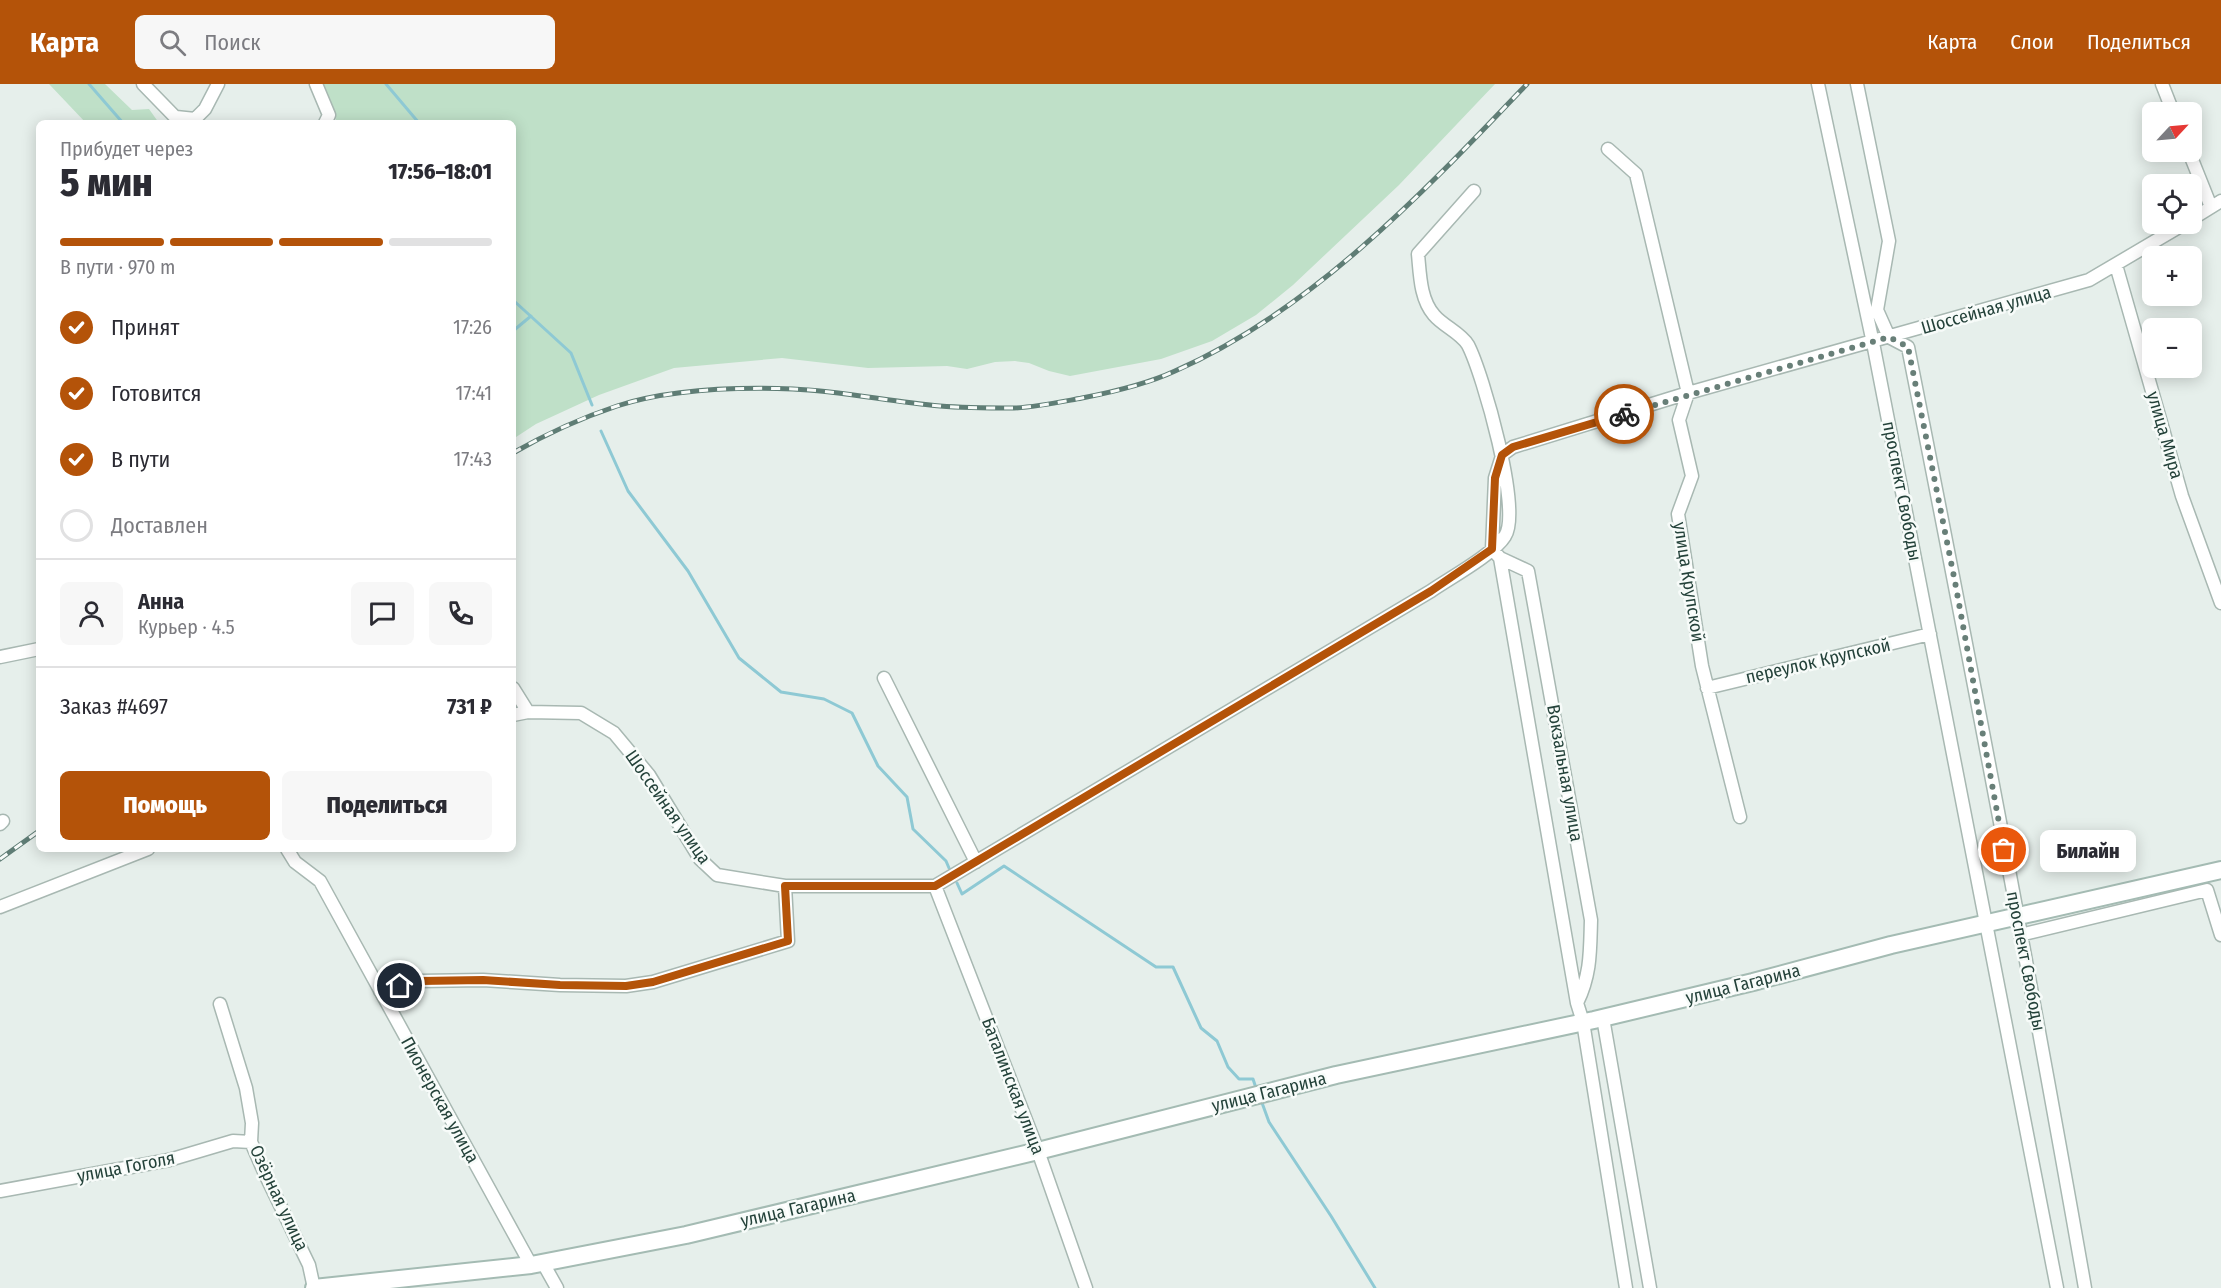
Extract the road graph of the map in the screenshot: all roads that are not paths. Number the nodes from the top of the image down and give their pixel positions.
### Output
1 (143, 84) edge
2 (218, 84) edge
3 (316, 84) edge
4 (1818, 84) edge
5 (1857, 84) edge
6 (2162, 84) edge
7 (2169, 102) edge
8 (327, 119) edge
9 (178, 120) edge
10 (1608, 149) dead end
11 (2194, 162) edge
12 (1474, 191) dead end
13 (2216, 204) edge
14 (2202, 213) edge
15 (2167, 234) edge
16 (2116, 265) junction
17 (1889, 337) junction
18 (1872, 342) junction
19 (1688, 393) junction
20 (1502, 455) junction
21 (1496, 554) junction
22 (2221, 603) edge
23 (1930, 634) junction
24 (36, 650) edge
25 (0, 657) edge
26 (884, 678) dead end
27 (1707, 688) junction
28 (516, 693) edge
29 (528, 712) junction
30 (516, 714) edge
31 (1740, 817) dead end
32 (140, 852) edge
33 (288, 852) edge
34 (976, 862) junction
35 (2221, 870) edge
36 (785, 886) junction
37 (935, 886) junction
38 (0, 907) edge
39 (2016, 917) junction
40 (1986, 925) junction
41 (2020, 935) junction
42 (2221, 935) edge
43 (380, 991) junction
44 (1577, 1003) junction
45 (220, 1004) dead end
46 (1602, 1018) junction
47 (1583, 1022) junction
48 (251, 1142) junction
49 (1038, 1151) junction
50 (0, 1191) edge
51 (537, 1264) junction
52 (314, 1288) edge
53 (557, 1288) edge
54 (1086, 1288) edge
55 (1626, 1288) edge
56 (1650, 1288) edge
57 (2057, 1288) edge
58 (2085, 1288) edge

1 - 9 street
2 - 9 street
3 - 8 street
4 - 18 street, проспект Свободы
5 - 17 street, проспект Свободы
6 - 7 street
10 - 19 street
11 - 13 street
12 - 20 street
13 - 14 street
15 - 16 street, Шоссейная улица
16 - 17 street, Шоссейная улица
16 - 22 street, улица Мира
17 - 18 street, Шоссейная улица
17 - 39 street, проспект Свободы
18 - 19 street, Шоссейная улица
18 - 23 street, проспект Свободы
19 - 20 street, Шоссейная улица
19 - 27 street, улица Крупской
20 - 21 street
21 - 34 street
21 - 44 street, Вокзальная улица
21 - 44 street, Вокзальная улица
23 - 27 street, переулок Крупской
23 - 40 street, проспект Свободы
24 - 25 street
26 - 34 street
27 - 31 street, улица Крупской
28 - 29 street
29 - 30 street, Шоссейная улица
29 - 36 street, Шоссейная улица
32 - 38 street
33 - 43 street, Пионерская улица
34 - 37 street
35 - 39 main road, улица Гагарина
36 - 37 street, Шоссейная улица
36 - 43 street
37 - 49 street, Баталинская улица
39 - 40 main road, улица Гагарина
39 - 41 street, проспект Свободы
40 - 46 main road, улица Гагарина
40 - 57 street, проспект Свободы
41 - 42 street
41 - 58 street, проспект Свободы
43 - 51 street, Пионерская улица
44 - 47 street, Вокзальная улица
45 - 48 street, Озёрная улица
46 - 47 main road, улица Гагарина
46 - 56 street
47 - 49 main road, улица Гагарина
47 - 55 street, Вокзальная улица
48 - 50 street, улица Гоголя
48 - 52 street, Озёрная улица
49 - 51 main road, улица Гагарина
49 - 54 street, Баталинская улица
51 - 52 main road, улица Гагарина
51 - 53 street, Пионерская улица

